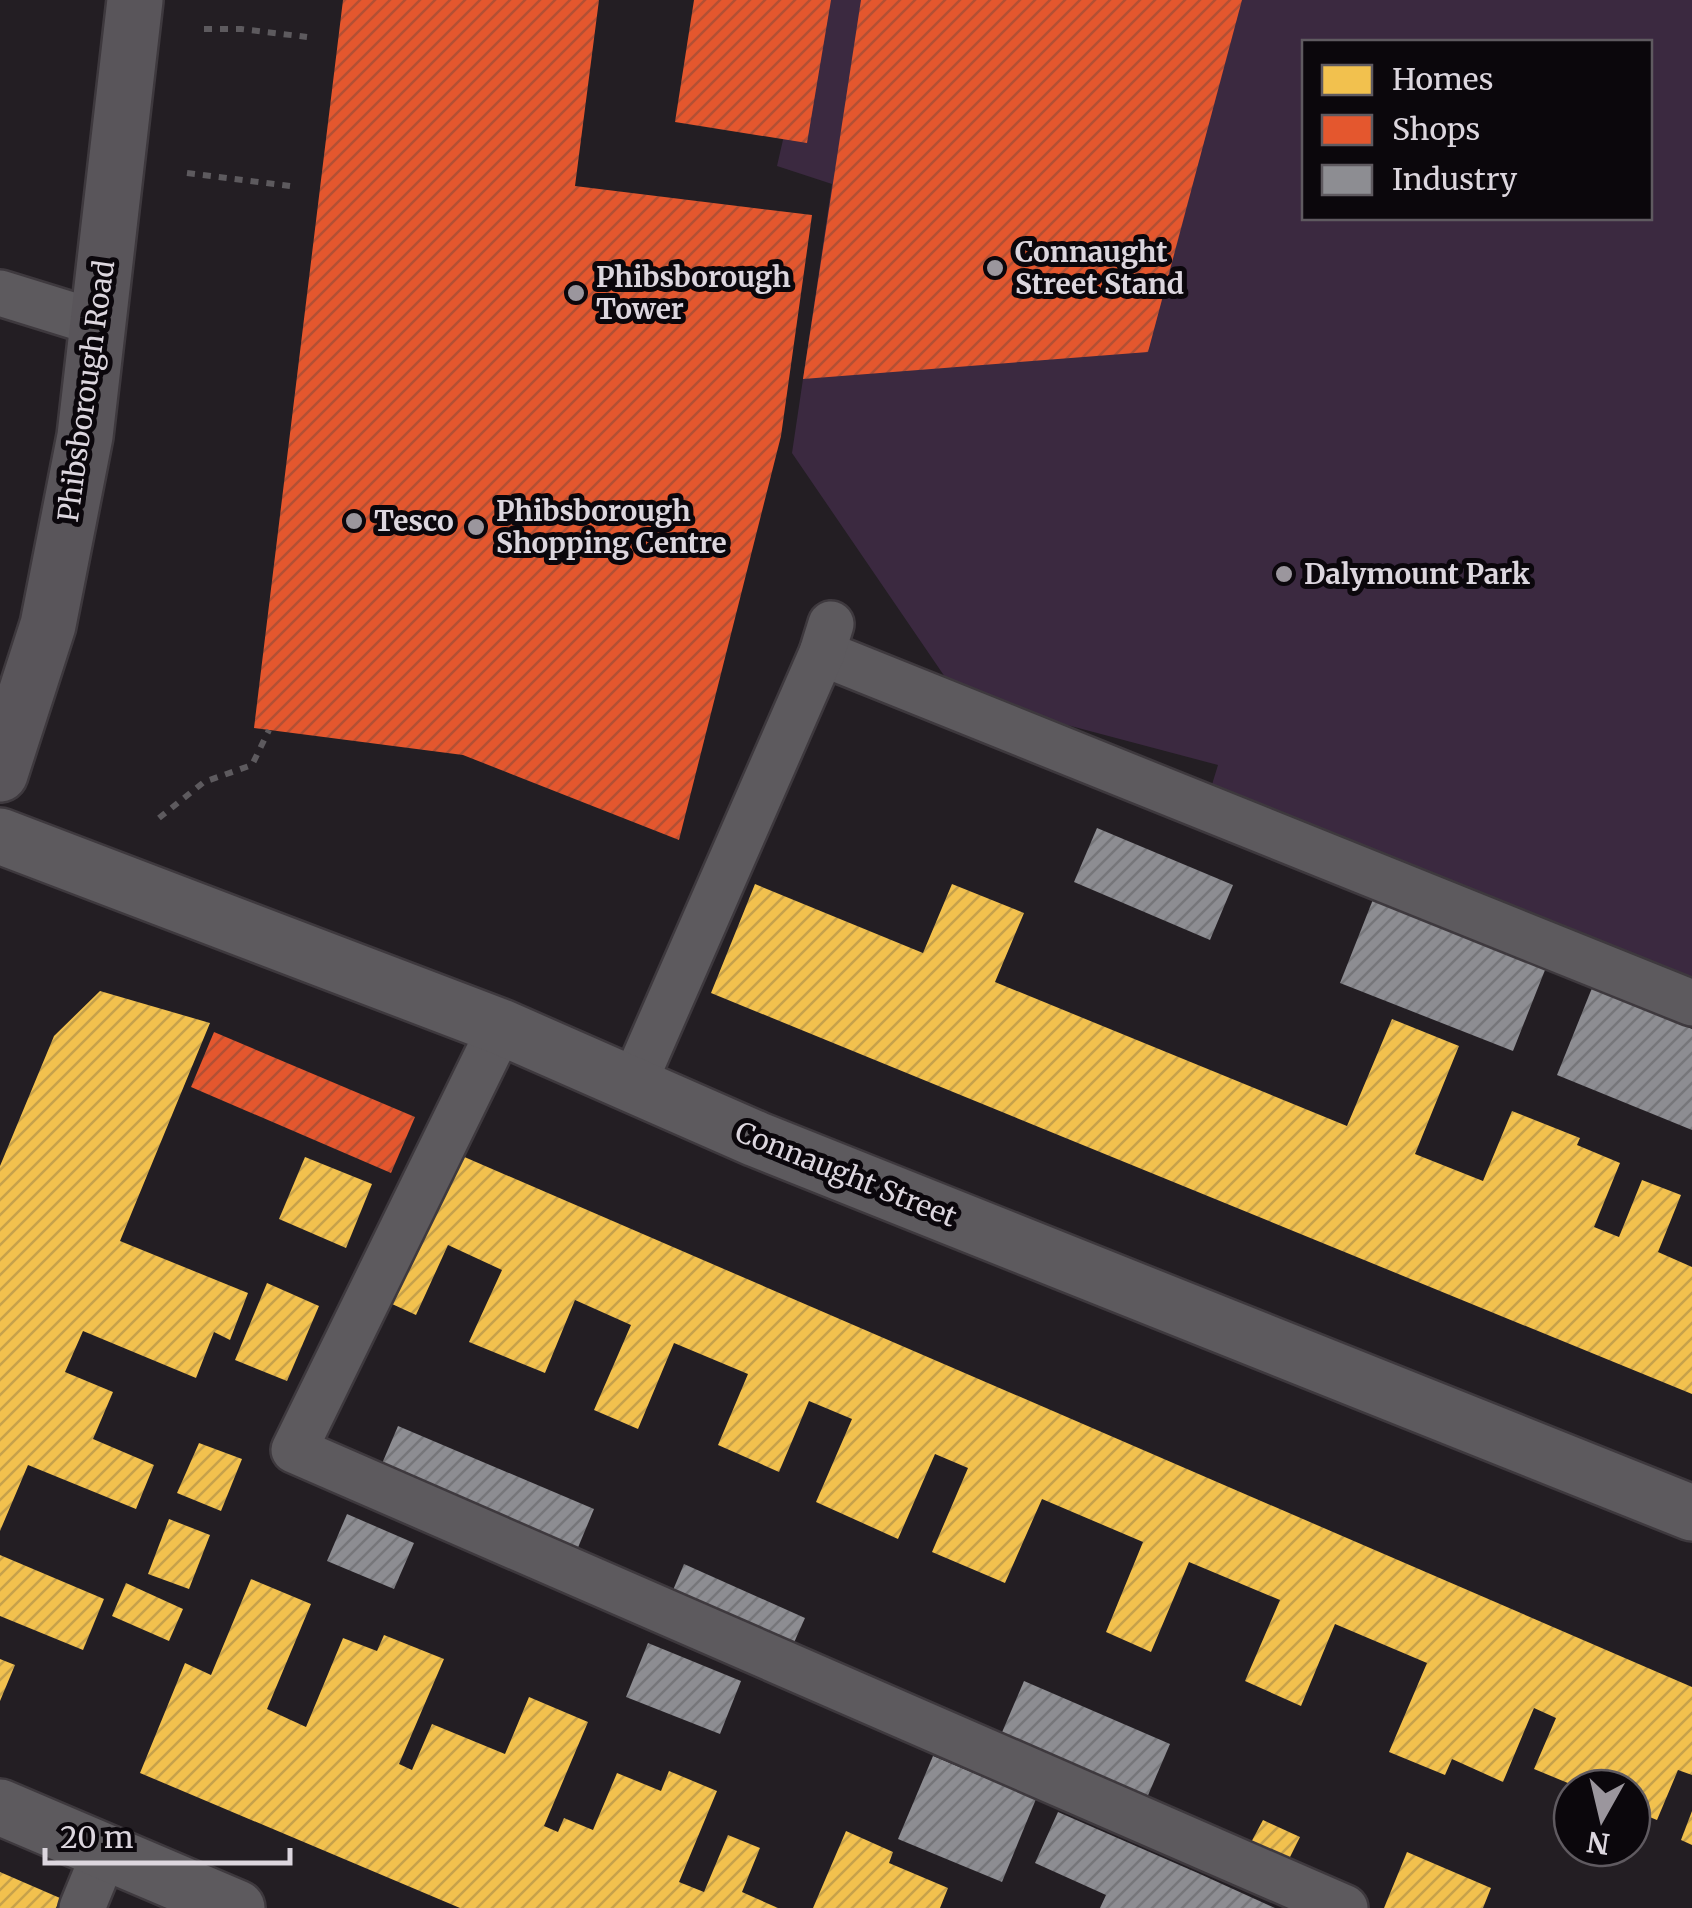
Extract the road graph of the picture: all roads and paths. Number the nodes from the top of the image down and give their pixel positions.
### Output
1 (135, 0) edge
2 (192, 29) dead end
3 (307, 37) dead end
4 (176, 171) dead end
5 (290, 186) dead end
6 (0, 293) edge
7 (97, 323) junction
8 (269, 730) dead end
9 (0, 774) edge
10 (159, 818) dead end
11 (0, 836) edge
12 (1692, 1003) edge
13 (502, 1026) junction
14 (633, 1085) junction
15 (1692, 1513) edge
16 (0, 1807) edge
17 (106, 1852) junction
18 (82, 1908) edge
19 (237, 1908) edge
20 (1345, 1908) edge

1 - 7 main road, Phibsborough Road
2 - 3 path
4 - 5 path
6 - 7 lane
7 - 9 main road, Phibsborough Road
8 - 10 path
11 - 13 street, Connaught Street
12 - 14 lane
13 - 14 street, Connaught Street
13 - 20 lane
14 - 15 street, Connaught Street
16 - 17 street
17 - 18 lane
17 - 19 street

